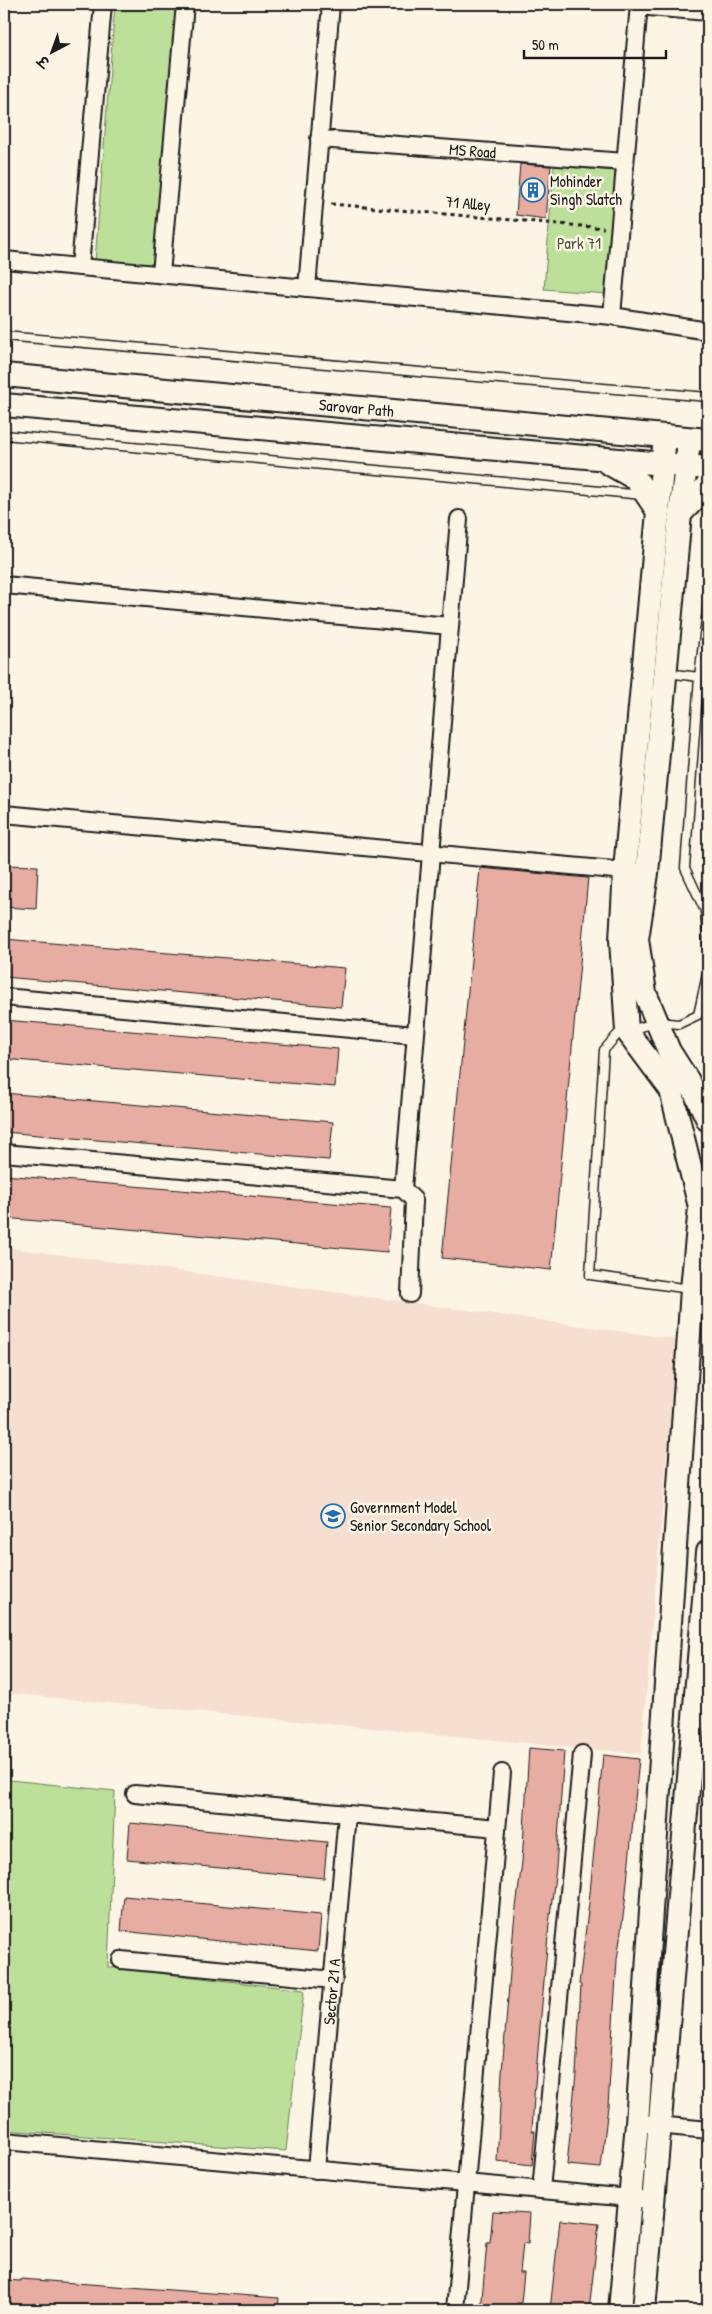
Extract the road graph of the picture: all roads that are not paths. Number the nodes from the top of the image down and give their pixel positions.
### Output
1 (103, 4) edge
2 (185, 4) edge
3 (331, 4) edge
4 (639, 4) edge
5 (649, 4) edge
6 (708, 9) edge
7 (320, 139) junction
8 (625, 162) junction
9 (4, 260) edge
10 (80, 267) junction
11 (161, 274) junction
12 (307, 288) junction
13 (612, 316) junction
14 (708, 331) edge
15 (4, 336) edge
16 (4, 375) edge
17 (708, 397) edge
18 (4, 405) edge
19 (4, 434) edge
20 (665, 436) junction
21 (700, 439) edge
22 (604, 460) junction
23 (662, 463) junction
24 (685, 466) junction
25 (708, 468) edge
26 (708, 485) edge
27 (653, 507) junction
28 (680, 517) junction
29 (459, 519) dead end
30 (4, 585) edge
31 (708, 602) edge
32 (450, 626) junction
33 (654, 671) junction
34 (699, 677) junction
35 (4, 814) edge
36 (430, 853) junction
37 (625, 870) junction
38 (647, 873) junction
39 (708, 946) edge
40 (708, 970) edge
41 (4, 997) edge
42 (657, 1022) junction
43 (627, 1031) junction
44 (415, 1035) junction
45 (671, 1090) junction
46 (702, 1092) edge
47 (708, 1120) edge
48 (4, 1153) edge
49 (402, 1189) junction
50 (692, 1289) junction
51 (410, 1294) dead end
52 (708, 1552) edge
53 (582, 1754) dead end
54 (502, 1773) dead end
55 (135, 1794) dead end
56 (347, 1814) junction
57 (497, 1828) junction
58 (121, 1960) dead end
59 (334, 1980) junction
60 (637, 2123) junction
61 (660, 2126) junction
62 (708, 2130) edge
63 (4, 2141) edge
64 (316, 2170) junction
65 (466, 2183) junction
66 (541, 2190) junction
67 (629, 2198) junction
68 (653, 2200) junction
69 (455, 2310) edge
70 (620, 2310) edge
71 (644, 2310) edge

1 - 10 street
2 - 11 street
3 - 7 street
4 - 8 street
5 - 6 street
7 - 8 street, MS Road
7 - 12 street
8 - 13 street
9 - 10 street
10 - 11 street
11 - 12 street
12 - 13 street
13 - 14 street
15 - 17 lane
16 - 20 street, Sarovar Path
18 - 22 street, Sarovar Path
19 - 27 lane
20 - 21 street, Sarovar Path
20 - 23 street
21 - 24 street
22 - 23 street, Sarovar Path
22 - 27 street
23 - 24 street, Sarovar Path
23 - 27 street
24 - 25 street, Sarovar Path
24 - 28 street
26 - 28 street
27 - 28 street
27 - 33 street
28 - 33 street
29 - 32 street
30 - 32 street
31 - 34 lane
32 - 36 street
33 - 34 lane
33 - 37 street
33 - 38 street
34 - 39 lane
35 - 36 street
36 - 37 street
36 - 44 street
37 - 38 street
37 - 43 street
38 - 42 street
40 - 42 lane
41 - 44 street
42 - 43 lane
42 - 46 street
43 - 45 street
43 - 50 lane
44 - 49 street
45 - 46 street
45 - 50 street
46 - 47 street
48 - 49 street
49 - 51 street
50 - 60 street
52 - 61 street
53 - 66 street
54 - 57 street
55 - 56 street
56 - 57 street
56 - 59 street, Sector 21 A
57 - 65 street
58 - 59 street
59 - 64 street, Sector 21 A
60 - 61 street
60 - 67 street
61 - 62 street
61 - 68 street
63 - 64 street
64 - 65 street
65 - 66 street
65 - 69 street
66 - 67 street
67 - 68 street
67 - 70 street
68 - 71 street

